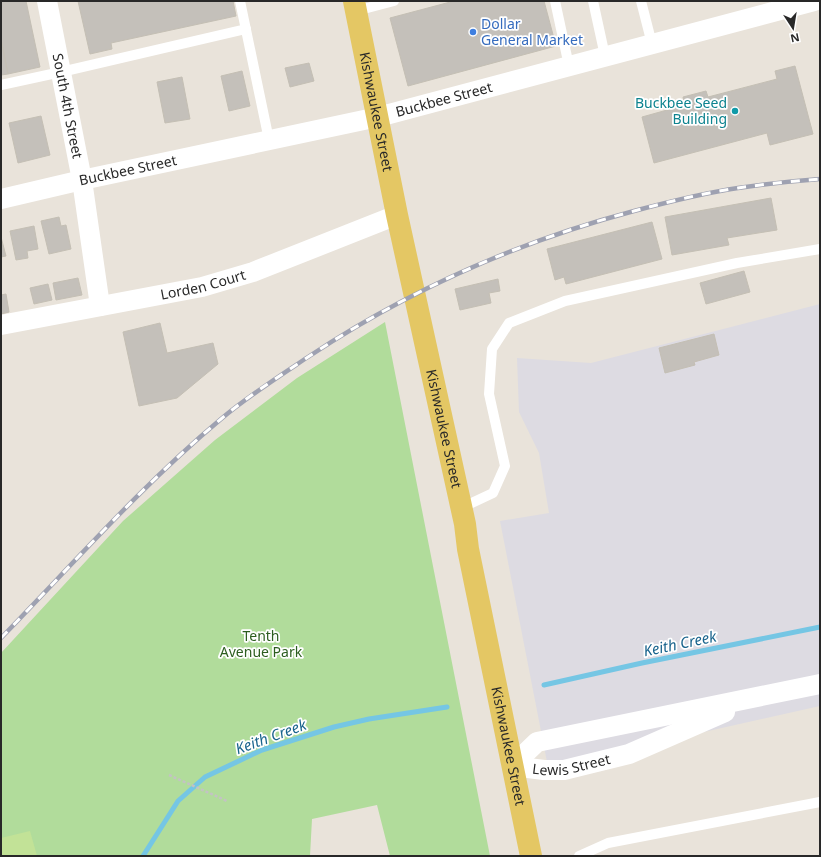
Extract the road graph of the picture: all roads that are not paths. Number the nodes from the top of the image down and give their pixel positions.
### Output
1 (47, 1) edge
2 (240, 1) edge
3 (394, 1) edge
4 (555, 1) edge
5 (592, 1) edge
6 (641, 1) edge
7 (814, 1) edge
8 (355, 6) edge
9 (246, 28) junction
10 (652, 44) junction
11 (605, 56) junction
12 (569, 66) junction
13 (61, 72) junction
14 (1, 85) edge
15 (378, 117) junction
16 (269, 140) junction
17 (82, 180) junction
18 (1, 199) edge
19 (396, 216) junction
20 (820, 249) edge
21 (100, 306) junction
22 (1, 325) edge
23 (461, 508) junction
24 (820, 684) edge
25 (762, 696) junction
26 (512, 766) junction
27 (820, 802) edge
28 (530, 856) edge
29 (579, 856) edge

1 - 13 street, South 4th Street
2 - 9 lane
3 - 8 lane
4 - 12 lane
5 - 11 lane
6 - 10 lane
7 - 10 street, Buckbee Street
8 - 15 main road, Kishwaukee Street
9 - 13 lane
9 - 16 lane
10 - 11 street, Buckbee Street
11 - 12 street, Buckbee Street
12 - 15 street, Buckbee Street
13 - 14 lane
13 - 17 street, South 4th Street
15 - 16 street, Buckbee Street
15 - 19 main road, Kishwaukee Street
16 - 17 street, Buckbee Street
17 - 18 street, Buckbee Street
17 - 21 street, South 4th Street
19 - 21 street, Lorden Court
19 - 23 main road, Kishwaukee Street
20 - 23 lane
21 - 22 street, Lorden Court
23 - 26 main road, Kishwaukee Street
24 - 25 street, Lewis Street
25 - 26 street, Lewis Street
25 - 26 street, Lewis Street
26 - 28 main road, Kishwaukee Street
27 - 29 lane

